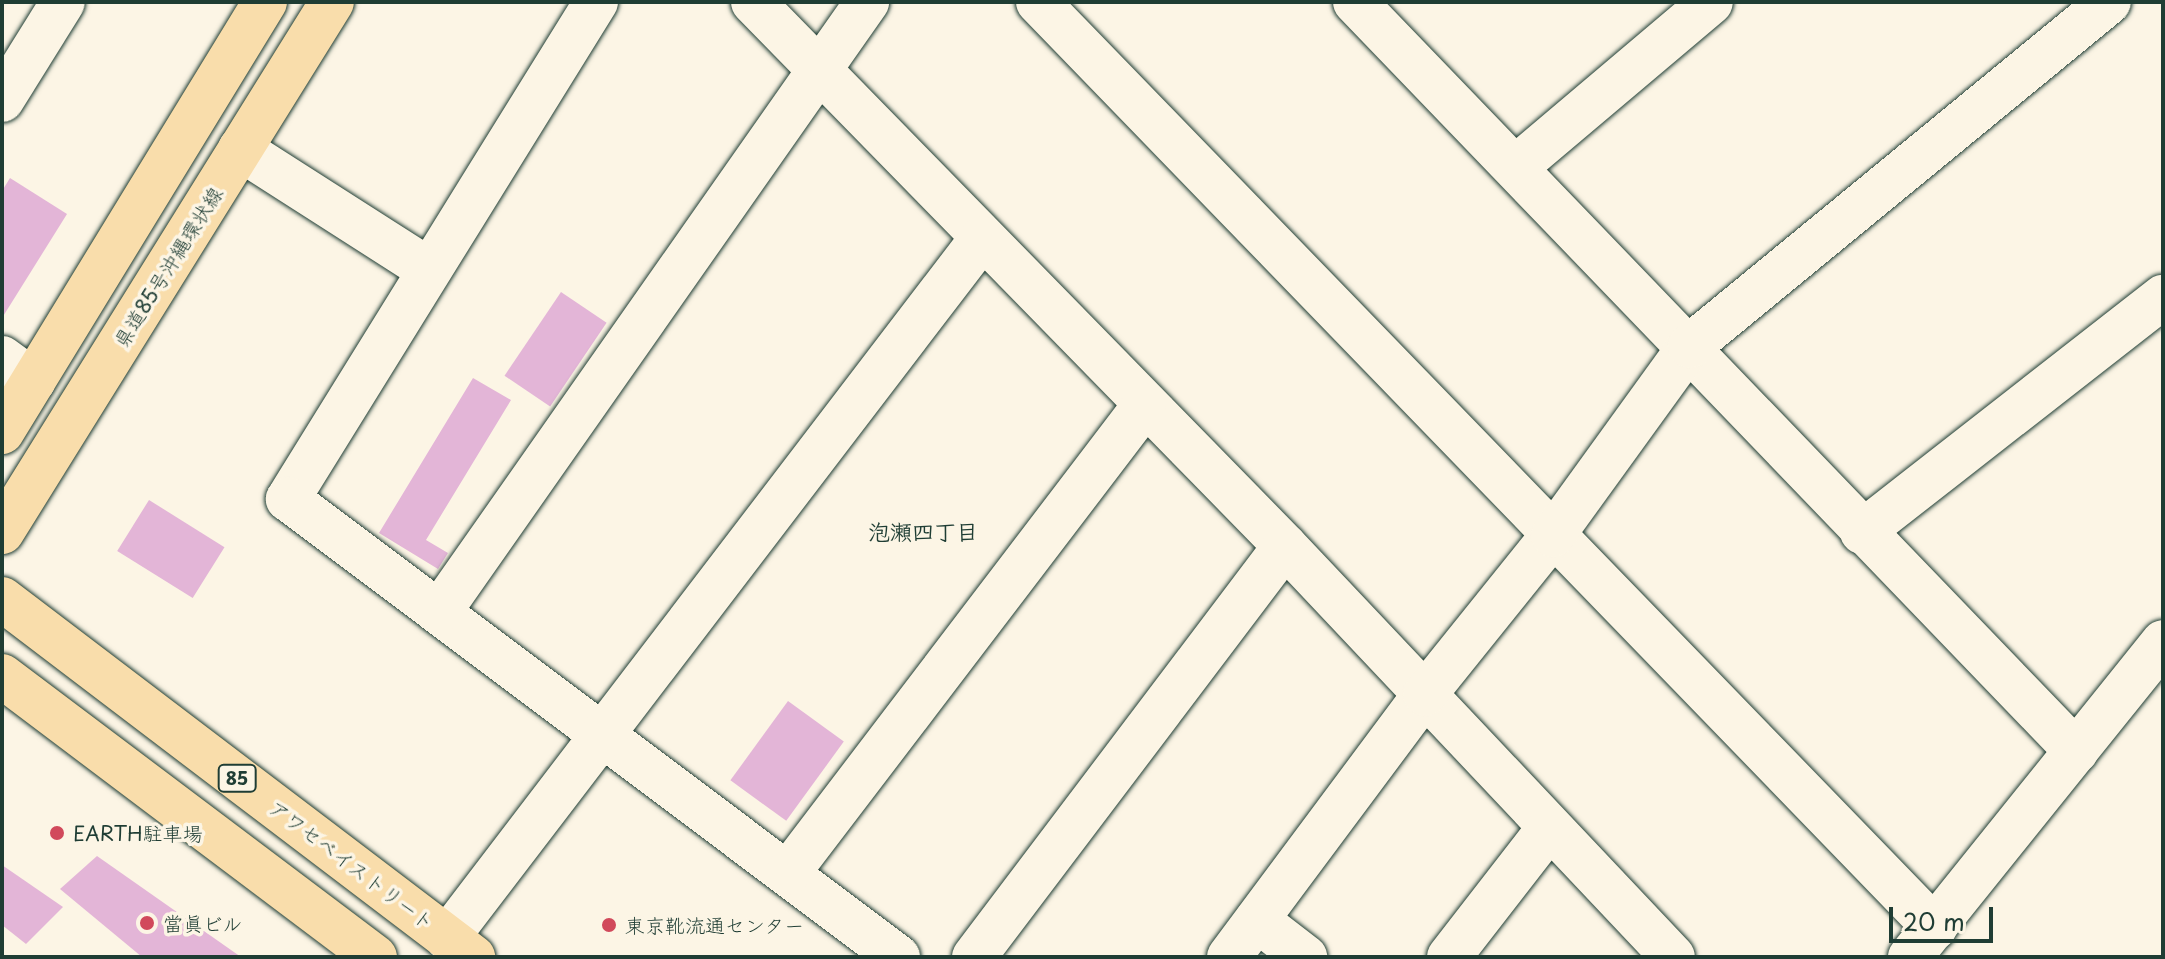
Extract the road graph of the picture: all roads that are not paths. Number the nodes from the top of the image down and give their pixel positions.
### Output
1 (63, 2) edge
2 (265, 2) edge
3 (332, 2) edge
4 (596, 2) edge
5 (753, 2) edge
6 (867, 2) edge
7 (1038, 2) edge
8 (1355, 2) edge
9 (2109, 2) edge
10 (1699, 6) edge
11 (819, 70) junction
12 (2, 100) edge
13 (240, 149) junction
14 (1516, 167) junction
15 (982, 238) junction
16 (428, 269) junction
17 (2163, 297) edge
18 (1690, 346) junction
19 (18, 369) edge
20 (1144, 406) junction
21 (2, 432) edge
22 (2, 532) edge
23 (1862, 532) junction
24 (1553, 535) junction
25 (1285, 546) junction
26 (2, 599) edge
27 (440, 611) junction
28 (2163, 642) edge
29 (2, 676) edge
30 (1425, 694) junction
31 (599, 734) junction
32 (2076, 751) junction
33 (1549, 828) junction
34 (788, 873) junction
35 (1257, 920) junction
36 (1922, 943) edge
37 (460, 947) edge
38 (1667, 955) edge
39 (375, 957) edge
40 (898, 957) edge
41 (974, 957) edge
42 (1229, 957) edge
43 (1305, 957) edge
44 (1449, 957) edge

1 - 12 street
2 - 19 main road
3 - 13 main road, 県道85号沖縄環状線
4 - 16 street
5 - 11 street
6 - 11 street
7 - 24 street
8 - 14 street
9 - 18 street
10 - 14 street
11 - 15 street
11 - 27 street
13 - 16 street
13 - 22 main road, 県道85号沖縄環状線
14 - 18 street
15 - 20 street
15 - 31 street
16 - 27 street
17 - 23 street
18 - 23 street
18 - 24 street
19 - 21 main road
20 - 25 street
20 - 34 street
23 - 32 street
24 - 30 street
24 - 36 street
25 - 30 street
25 - 41 street
26 - 37 main road, アワセベイストリート / 85
27 - 31 street
28 - 32 street
29 - 39 main road
30 - 33 street
30 - 35 street
31 - 34 street
31 - 37 street
32 - 36 street
33 - 38 street
33 - 44 street
34 - 40 street
35 - 42 street
35 - 43 street

